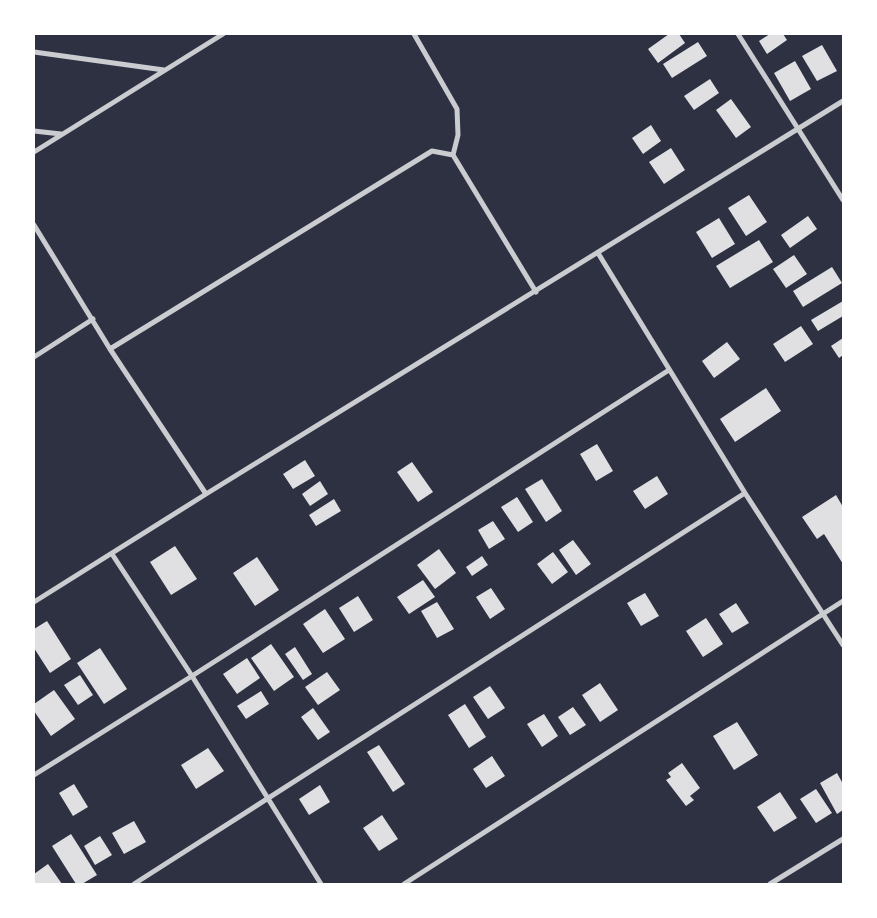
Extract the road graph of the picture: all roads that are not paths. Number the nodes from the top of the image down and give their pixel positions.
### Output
1 (223, 34) edge
2 (414, 34) edge
3 (738, 34) edge
4 (34, 52) edge
5 (164, 70) junction
6 (843, 101) edge
7 (798, 130) junction
8 (34, 131) edge
9 (62, 134) junction
10 (34, 152) edge
11 (453, 155) junction
12 (843, 200) edge
13 (34, 225) edge
14 (598, 253) junction
15 (536, 292) junction
16 (93, 319) junction
17 (110, 349) junction
18 (34, 357) edge
19 (668, 370) junction
20 (745, 493) junction
21 (206, 494) junction
22 (112, 554) junction
23 (843, 601) edge
24 (34, 602) edge
25 (823, 613) junction
26 (843, 645) edge
27 (192, 676) junction
28 (34, 775) edge
29 (268, 797) junction
30 (843, 839) edge
31 (134, 884) edge
32 (321, 884) edge
33 (404, 884) edge
34 (770, 884) edge

1 - 5 street
2 - 11 street
3 - 7 street
4 - 5 street
5 - 9 street
6 - 7 street
7 - 12 street
7 - 14 street
8 - 9 street
9 - 10 street
11 - 15 street
11 - 17 street
13 - 16 street
14 - 15 street
14 - 19 street
15 - 21 street
16 - 17 street
16 - 18 street
17 - 21 street
19 - 20 street
19 - 27 street
20 - 25 street
20 - 29 street
21 - 22 street
22 - 24 street
22 - 27 street
23 - 25 street
25 - 26 street
25 - 33 street
27 - 28 street
27 - 29 street
29 - 31 street
29 - 32 street
30 - 34 street

